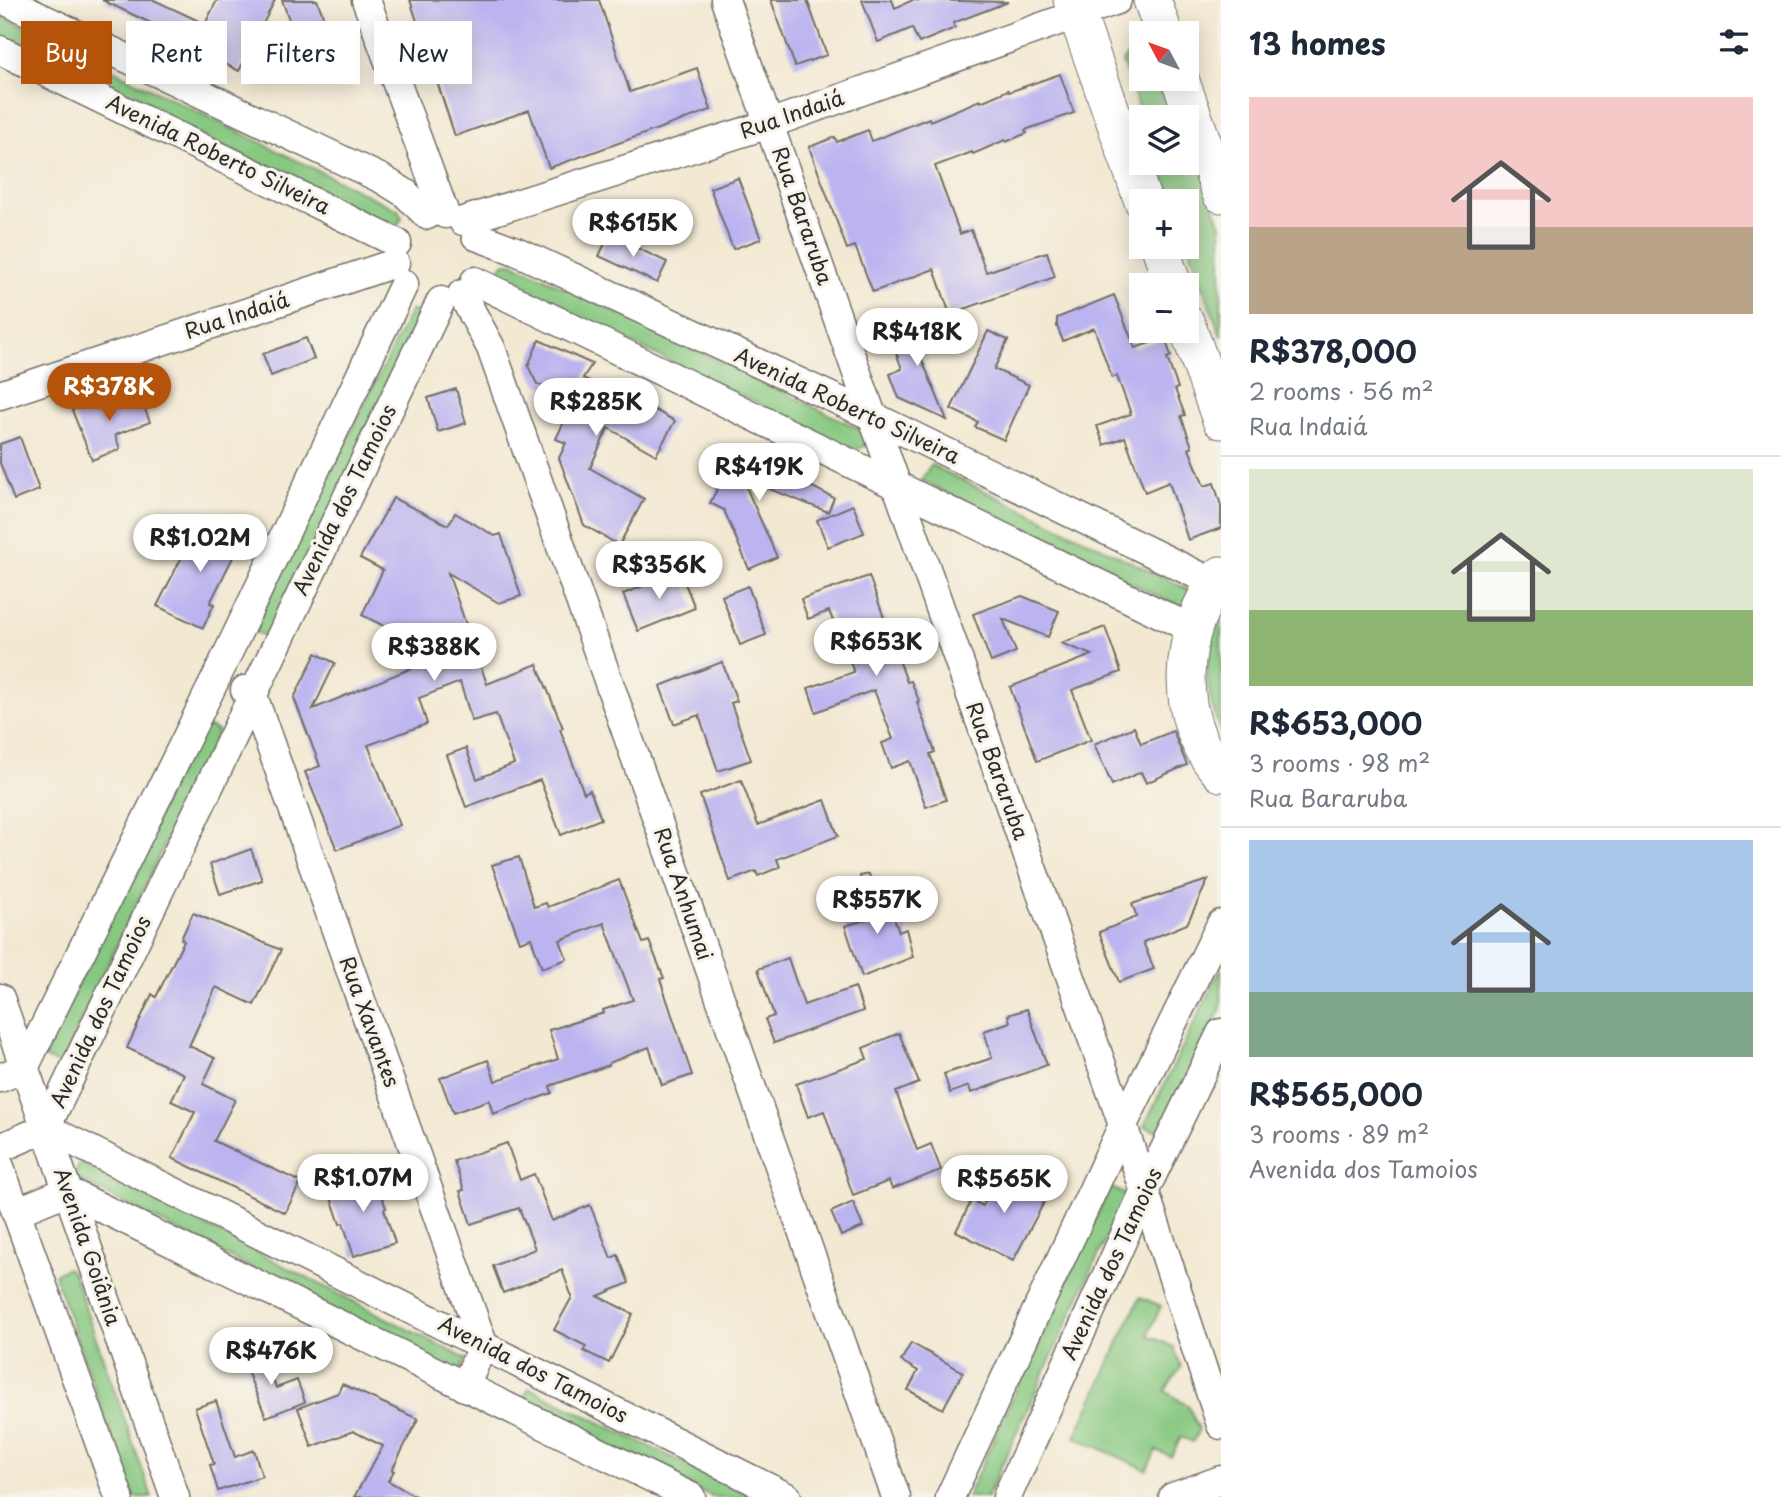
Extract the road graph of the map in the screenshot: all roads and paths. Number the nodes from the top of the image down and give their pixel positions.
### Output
1 (5, 0) edge
2 (366, 0) edge
3 (724, 0) edge
4 (1117, 0) edge
5 (1152, 0) edge
6 (1075, 8) edge
7 (1160, 21) edge
8 (0, 50) edge
9 (1184, 91) edge
10 (769, 124) junction
11 (1139, 189) edge
12 (1221, 194) edge
13 (453, 222) junction
14 (399, 263) junction
15 (459, 292) junction
16 (1193, 343) edge
17 (0, 395) edge
18 (872, 416) junction
19 (1221, 420) edge
20 (896, 485) junction
21 (1217, 579) edge
22 (1192, 629) junction
23 (217, 676) junction
24 (252, 693) junction
25 (1221, 774) edge
26 (1221, 924) edge
27 (0, 998) edge
28 (1221, 1033) edge
29 (12, 1073) edge
30 (1123, 1125) junction
31 (46, 1128) junction
32 (0, 1148) edge
33 (0, 1167) edge
34 (1145, 1190) junction
35 (67, 1191) junction
36 (16, 1212) junction
37 (483, 1344) junction
38 (465, 1387) junction
39 (1221, 1425) edge
40 (1221, 1480) edge
41 (119, 1497) edge
42 (175, 1497) edge
43 (691, 1497) edge
44 (787, 1497) edge
45 (896, 1497) edge
46 (950, 1497) edge
47 (1006, 1497) edge
48 (1173, 1497) edge

1 - 13 street, Avenida Roberto Silveira
2 - 13 street
3 - 10 street, Rua Bararuba
4 - 6 street, Rua Indaiá
5 - 7 main road
6 - 10 street, Rua Indaiá
6 - 11 main road
8 - 14 street, Avenida Roberto Silveira
9 - 12 main road
10 - 13 street, Rua Indaiá
10 - 18 street, Rua Bararuba
13 - 14 street
13 - 15 street
13 - 18 street, Avenida Roberto Silveira
14 - 15 street
14 - 17 street, Rua Indaiá
14 - 23 street, Avenida dos Tamoios
15 - 20 street
15 - 24 street, Avenida dos Tamoios
15 - 45 street, Rua Anhumai
16 - 19 main road
18 - 20 street, Rua Bararuba
18 - 21 street, Avenida Roberto Silveira
20 - 22 street
20 - 30 street, Rua Bararuba
21 - 22 main road
22 - 25 main road
23 - 24 street
23 - 29 street, Avenida dos Tamoios
24 - 31 street, Avenida dos Tamoios
24 - 37 street, Rua Xavantes
26 - 30 street
27 - 29 street, Avenida Goiânia
28 - 34 street, Avenida dos Tamoios
29 - 31 street, Avenida Goiânia
30 - 34 street, Rua Bararuba
30 - 46 street
31 - 32 street
31 - 35 street, Avenida Goiânia
31 - 37 street, Avenida dos Tamoios
33 - 36 street
34 - 39 street, Rua Bararuba
34 - 47 street, Avenida dos Tamoios
35 - 36 street
35 - 38 street, Avenida dos Tamoios
35 - 42 street, Avenida Goiânia
36 - 41 street
37 - 38 street
37 - 44 street, Avenida dos Tamoios
38 - 43 street, Avenida dos Tamoios
40 - 48 street

